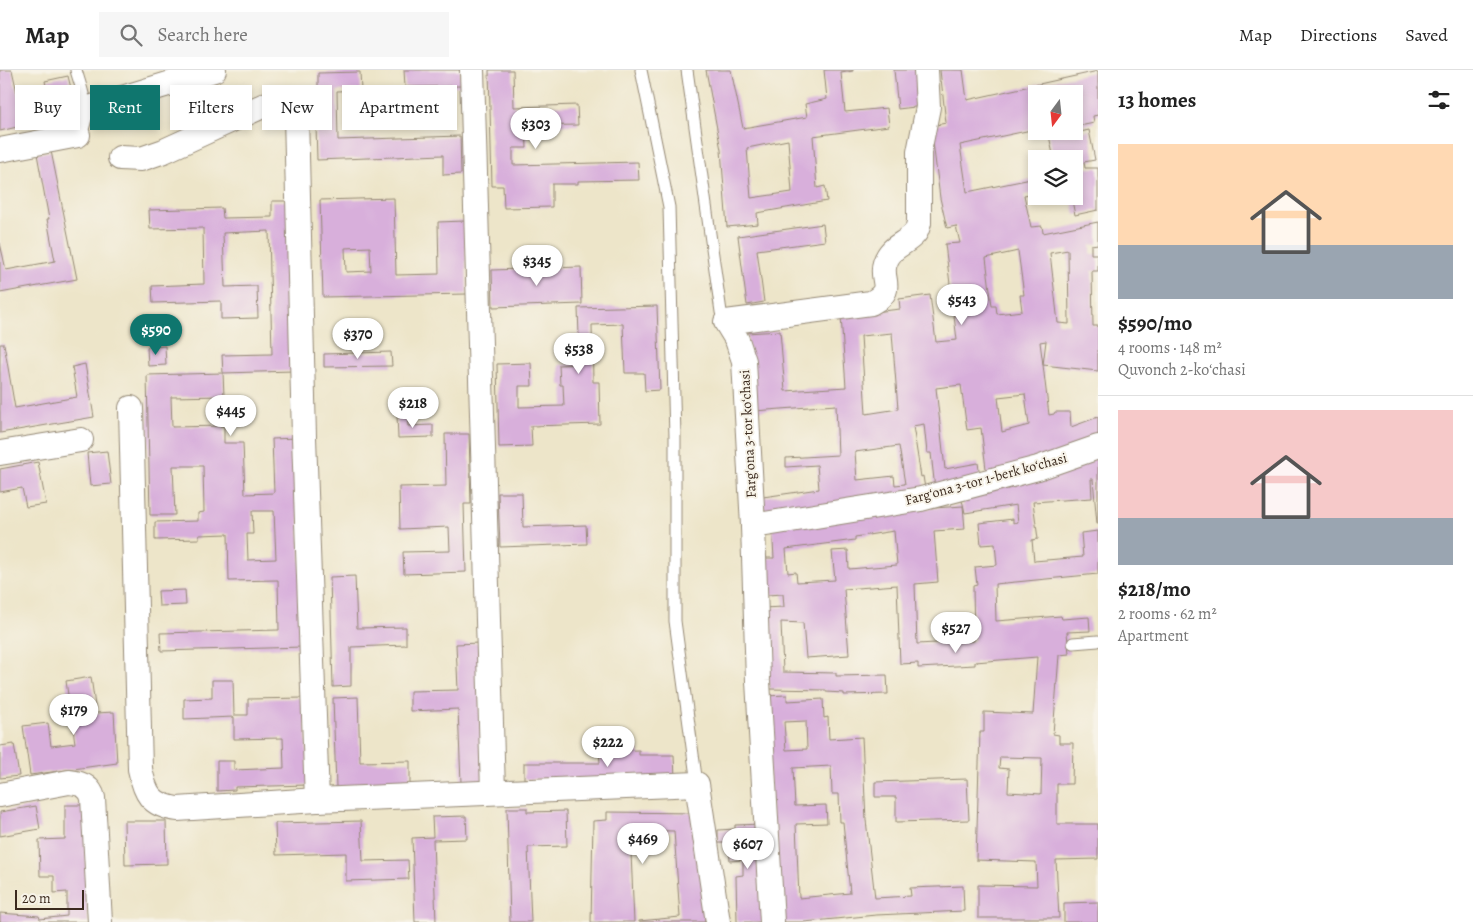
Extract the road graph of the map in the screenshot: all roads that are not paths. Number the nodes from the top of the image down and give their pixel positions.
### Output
1 (76, 70) edge
2 (214, 70) edge
3 (472, 70) edge
4 (641, 70) edge
5 (687, 70) edge
6 (926, 70) edge
7 (86, 109) junction
8 (78, 135) joint
9 (0, 150) edge
10 (120, 158) dead end
11 (726, 322) junction
12 (131, 408) dead end
13 (81, 440) dead end
14 (1098, 447) edge
15 (0, 453) edge
16 (753, 526) junction
17 (1098, 641) edge
18 (1072, 643) dead end
19 (697, 784) junction
20 (493, 792) junction
21 (0, 795) edge
22 (317, 800) junction
23 (100, 922) edge
24 (718, 922) edge
25 (772, 922) edge

1 - 7 lane
2 - 7 street
3 - 20 street
4 - 19 lane
5 - 11 lane
6 - 11 street
7 - 8 lane
8 - 9 street
10 - 22 street
11 - 16 street, Fargʻona 3-tor koʻchasi
12 - 22 street
13 - 15 street
14 - 16 street, Fargʻona 3-tor 1-berk koʻchasi
16 - 25 street, Fargʻona 3-tor koʻchasi
17 - 18 lane
19 - 20 street
19 - 24 street
20 - 22 street
21 - 23 street

